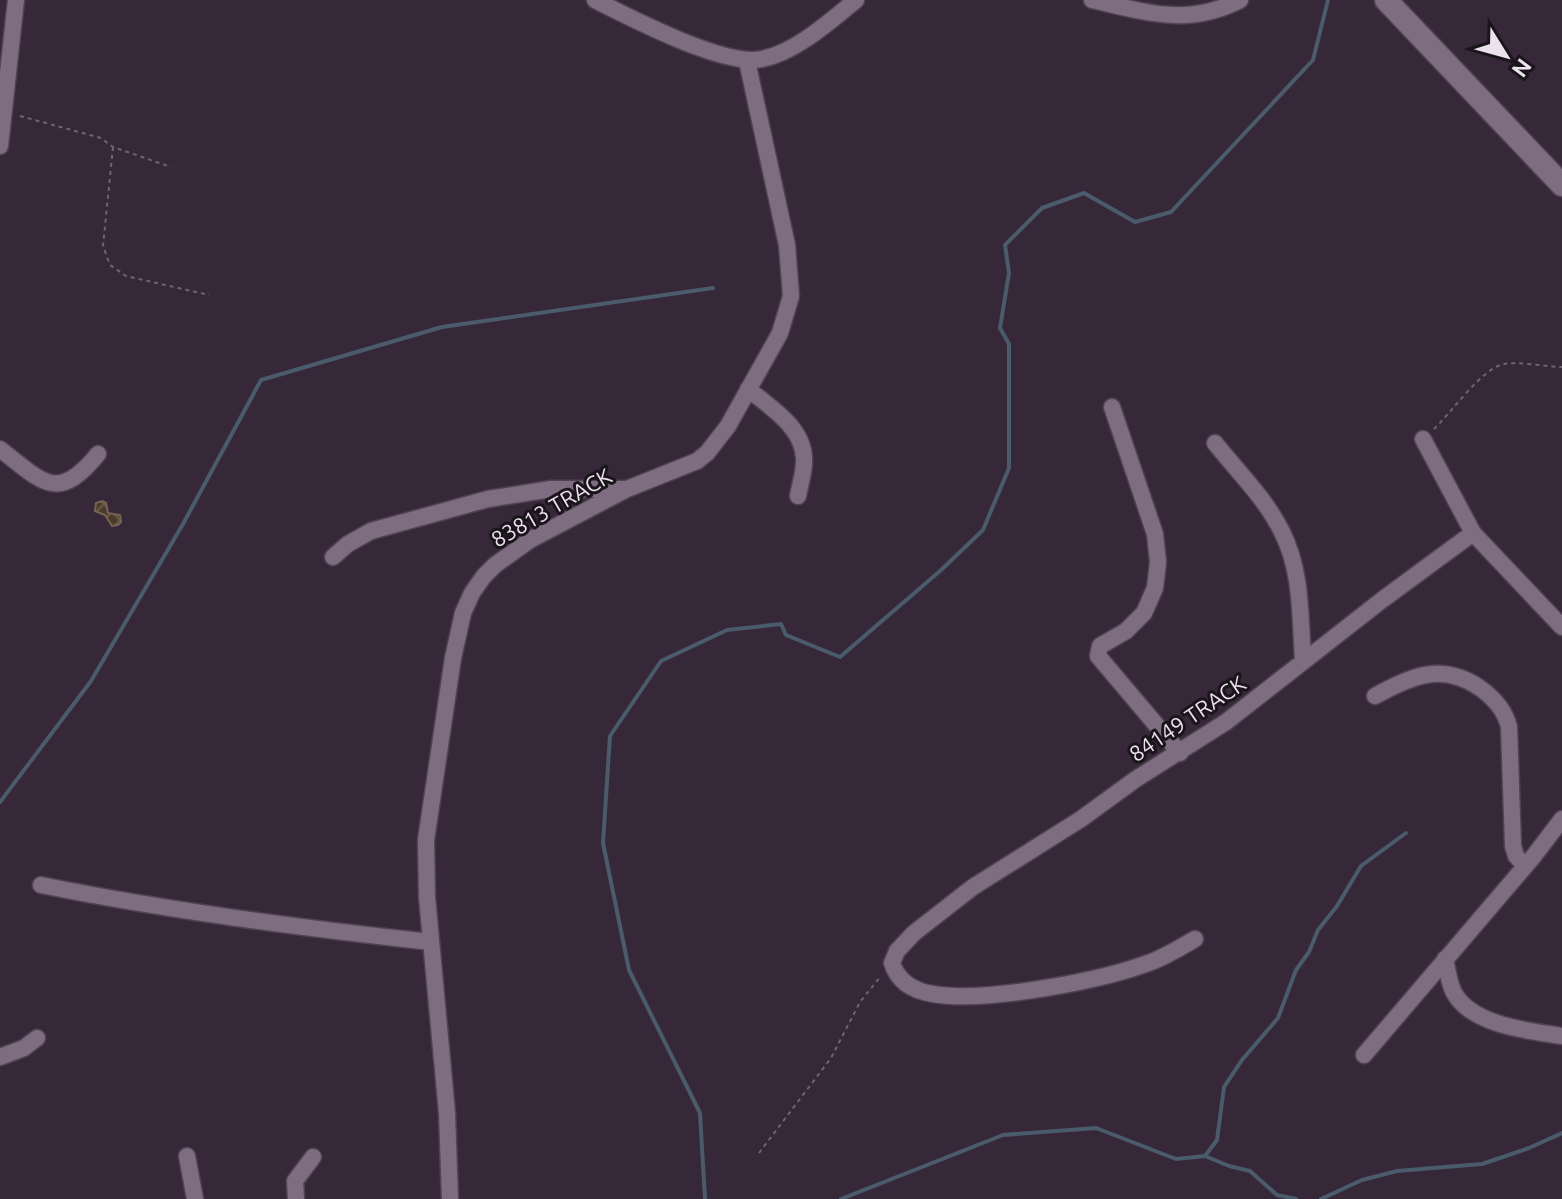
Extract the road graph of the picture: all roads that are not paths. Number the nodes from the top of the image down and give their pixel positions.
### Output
1 (16, 0) edge
2 (595, 0) edge
3 (856, 0) edge
4 (1092, 0) edge
5 (1240, 0) edge
6 (1386, 0) edge
7 (747, 61) junction
8 (2, 115) edge
9 (0, 146) edge
10 (1562, 185) edge
11 (748, 389) junction
12 (1112, 407) dead end
13 (1423, 439) road end
14 (1215, 443) dead end
15 (0, 449) edge
16 (98, 454) dead end
17 (627, 489) junction
18 (798, 496) dead end
19 (1473, 533) junction
20 (333, 557) dead end
21 (1562, 627) edge
22 (1303, 660) junction
23 (1375, 696) dead end
24 (1180, 753) junction
25 (1562, 819) edge
26 (1525, 866) junction
27 (41, 885) dead end
28 (1195, 939) dead end
29 (431, 942) junction
30 (1445, 959) junction
31 (1562, 1036) edge
32 (37, 1038) dead end
33 (1364, 1055) dead end
34 (0, 1057) edge
35 (187, 1156) dead end
36 (313, 1157) dead end
37 (195, 1199) edge
38 (296, 1199) edge
39 (450, 1199) edge

1 - 8 street
2 - 7 street
3 - 7 street
4 - 5 street
6 - 10 street
7 - 11 street, 83813 TRACK
8 - 9 street
11 - 17 street, 83813 TRACK
11 - 18 street
12 - 24 street
13 - 19 street
14 - 22 street
15 - 16 street
17 - 20 street
17 - 29 street, 83813 TRACK
19 - 21 street
19 - 22 street, 84149 TRACK
22 - 24 street, 84149 TRACK
23 - 26 street
24 - 28 street, 84149 TRACK
25 - 26 street
26 - 30 street
27 - 29 street
29 - 39 street, 83813 TRACK
30 - 31 street
30 - 33 street
32 - 34 street
35 - 37 street
36 - 38 street

